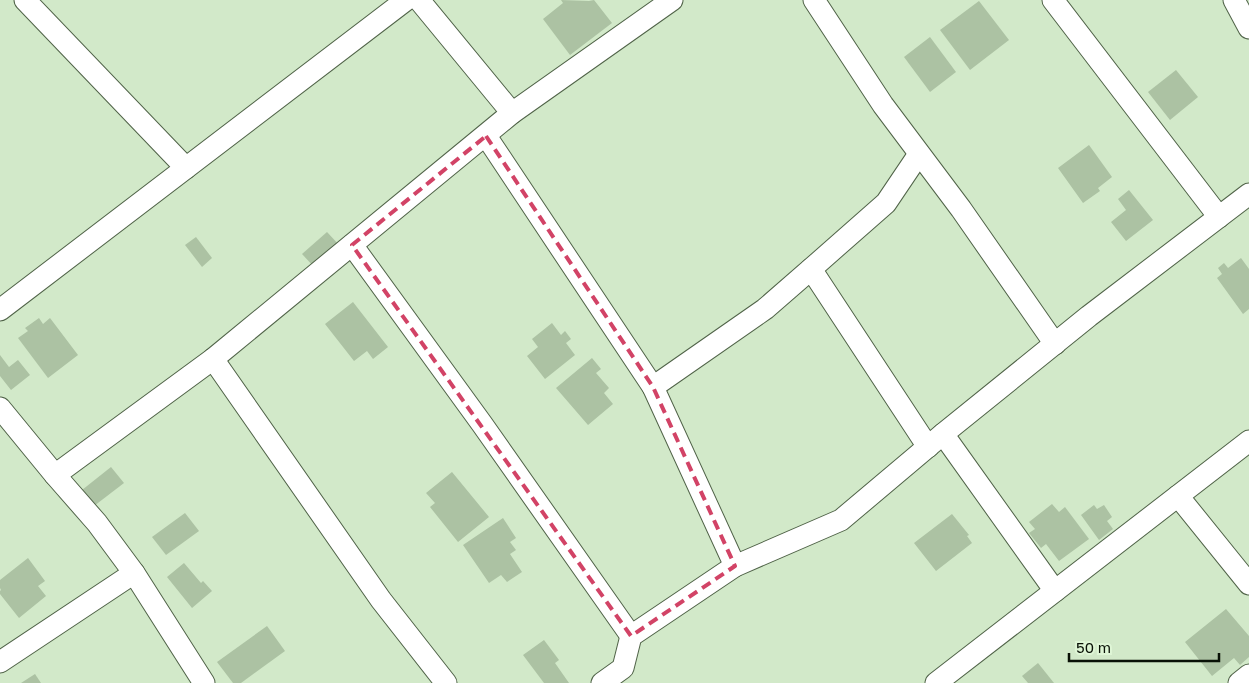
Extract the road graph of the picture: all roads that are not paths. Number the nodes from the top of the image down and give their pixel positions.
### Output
1 (25, 0) edge
2 (406, 0) edge
3 (419, 0) edge
4 (814, 0) edge
5 (1053, 0) edge
6 (1234, 0) edge
7 (666, 2) edge
8 (1249, 28) edge
9 (512, 114) junction
10 (486, 136) junction
11 (919, 154) junction
12 (186, 168) junction
13 (1249, 194) edge
14 (1219, 217) junction
15 (352, 245) junction
16 (810, 270) junction
17 (0, 310) edge
18 (1055, 344) junction
19 (214, 359) junction
20 (653, 387) junction
21 (0, 408) edge
22 (935, 441) junction
23 (1249, 441) edge
24 (55, 476) junction
25 (1178, 496) junction
26 (735, 566) junction
27 (134, 573) junction
28 (1249, 584) edge
29 (1055, 591) junction
30 (631, 636) junction
31 (0, 662) edge
32 (1249, 675) edge
33 (204, 683) edge
34 (446, 683) edge
35 (602, 683) edge
36 (936, 683) edge
37 (1239, 683) edge

1 - 12 street
2 - 12 street
3 - 9 street
4 - 11 street
5 - 14 street
6 - 8 street
7 - 9 street
9 - 10 street
10 - 15 street
10 - 20 street
11 - 16 street
11 - 18 street
12 - 17 street
13 - 14 street
14 - 18 street
15 - 19 street
15 - 30 street
16 - 20 street
16 - 22 street
18 - 22 street
19 - 24 street
19 - 34 street
20 - 26 street
21 - 24 street
22 - 26 street
22 - 29 street
23 - 25 street
24 - 27 street
25 - 28 street
25 - 29 street
26 - 30 street
27 - 31 street
27 - 33 street
29 - 36 street
30 - 35 street
32 - 37 street

